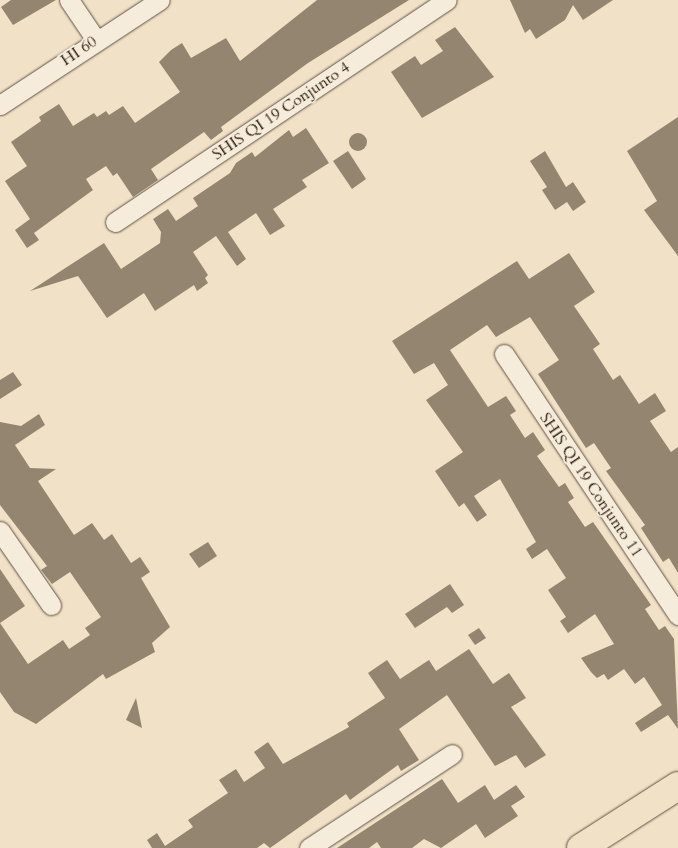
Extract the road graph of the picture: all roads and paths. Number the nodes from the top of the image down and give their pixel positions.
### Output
1 (69, 0) edge
2 (160, 0) edge
3 (447, 0) edge
4 (96, 40) junction
5 (0, 105) edge
6 (115, 222) dead end
7 (504, 354) dead end
8 (0, 531) edge
9 (51, 605) dead end
10 (678, 615) edge
11 (452, 754) dead end
12 (678, 786) edge
13 (309, 848) edge
14 (581, 848) edge

1 - 4 street
2 - 4 street, HI 60
3 - 6 street, SHIS QI 19 Conjunto 4
4 - 5 street, HI 60
7 - 10 street, SHIS QI 19 Conjunto 11
8 - 9 street
11 - 13 street
12 - 14 main road

